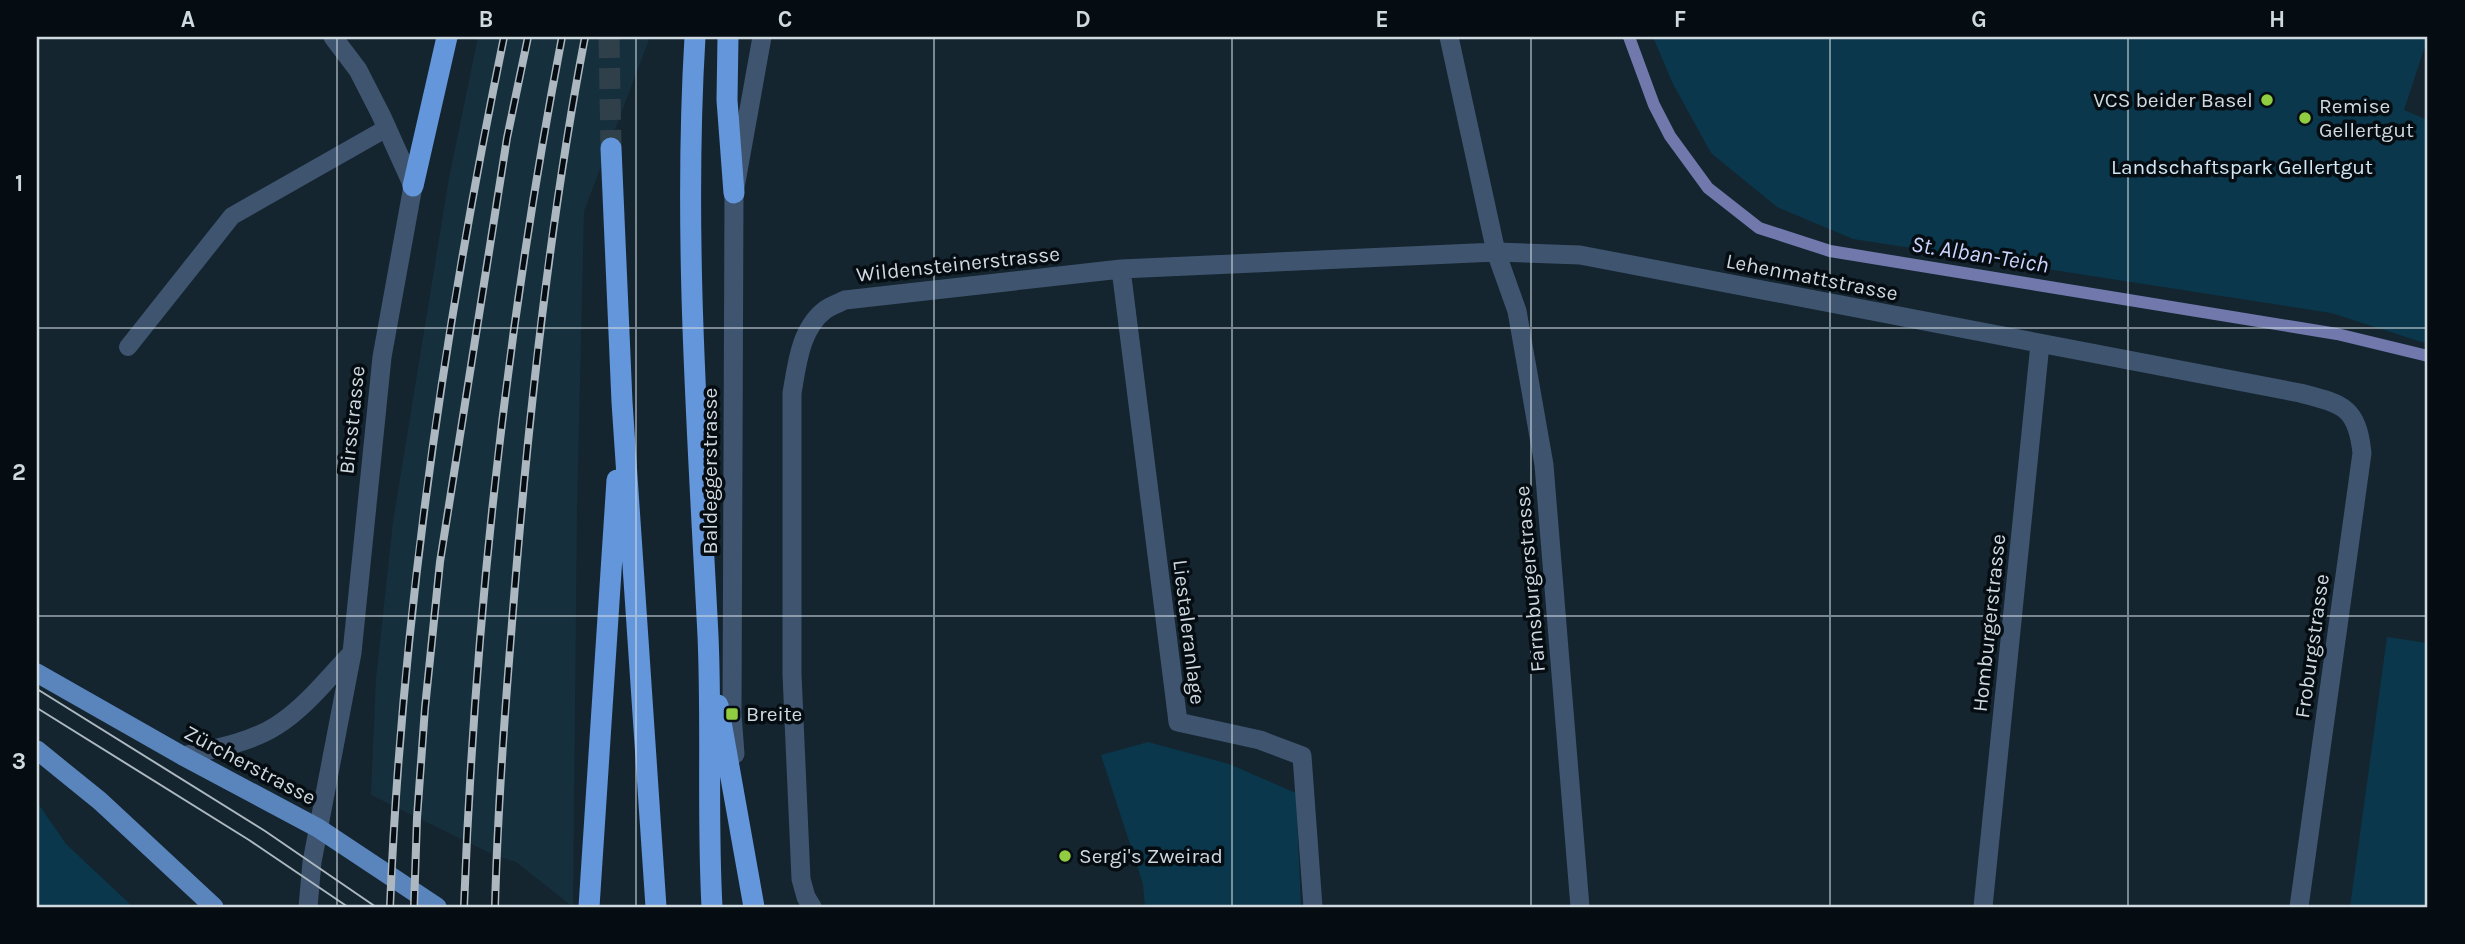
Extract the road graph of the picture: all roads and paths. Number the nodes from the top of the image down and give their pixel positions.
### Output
1 (333, 37) edge
2 (447, 37) edge
3 (695, 37) edge
4 (728, 37) edge
5 (762, 37) edge
6 (1449, 37) edge
7 (387, 128) junction
8 (611, 148) tunnel mouth
9 (412, 186) junction
10 (734, 193) junction
11 (1496, 252) junction
12 (1121, 269) junction
13 (2040, 344) junction
14 (128, 347) dead end
15 (622, 402) junction
16 (2333, 402) joint
17 (708, 648) junction
18 (352, 653) junction
19 (37, 673) edge
20 (37, 750) edge
21 (183, 755) junction
22 (318, 828) junction
23 (589, 903) edge
24 (214, 907) edge
25 (308, 907) edge
26 (437, 907) edge
27 (656, 907) edge
28 (712, 907) edge
29 (755, 907) edge
30 (812, 907) edge
31 (1313, 907) edge
32 (1580, 907) edge
33 (1983, 907) edge
34 (2299, 907) edge

1 - 7 street
2 - 9 highway
3 - 17 highway
4 - 10 highway
5 - 10 street, Baldeggerstrasse
6 - 11 street
7 - 9 street
7 - 14 lane
8 - 15 highway
9 - 18 street, Birsstrasse
10 - 29 street, Baldeggerstrasse
11 - 12 street, Wildensteinerstrasse
11 - 13 street, Lehenmattstrasse
11 - 32 street, Farnsburgerstrasse
12 - 30 street, Wildensteinerstrasse
12 - 31 street, Liestaleranlage
13 - 16 street, Lehenmattstrasse
13 - 33 street, Homburgerstrasse
15 - 23 highway
15 - 27 highway
16 - 34 street, Froburgstrasse
17 - 28 highway
17 - 29 highway
18 - 21 street
18 - 22 street, Birsstrasse
19 - 21 main road, Zürcherstrasse
20 - 24 main road
21 - 22 main road, Zürcherstrasse
22 - 25 street, Birsstrasse
22 - 26 main road, Zürcherstrasse

